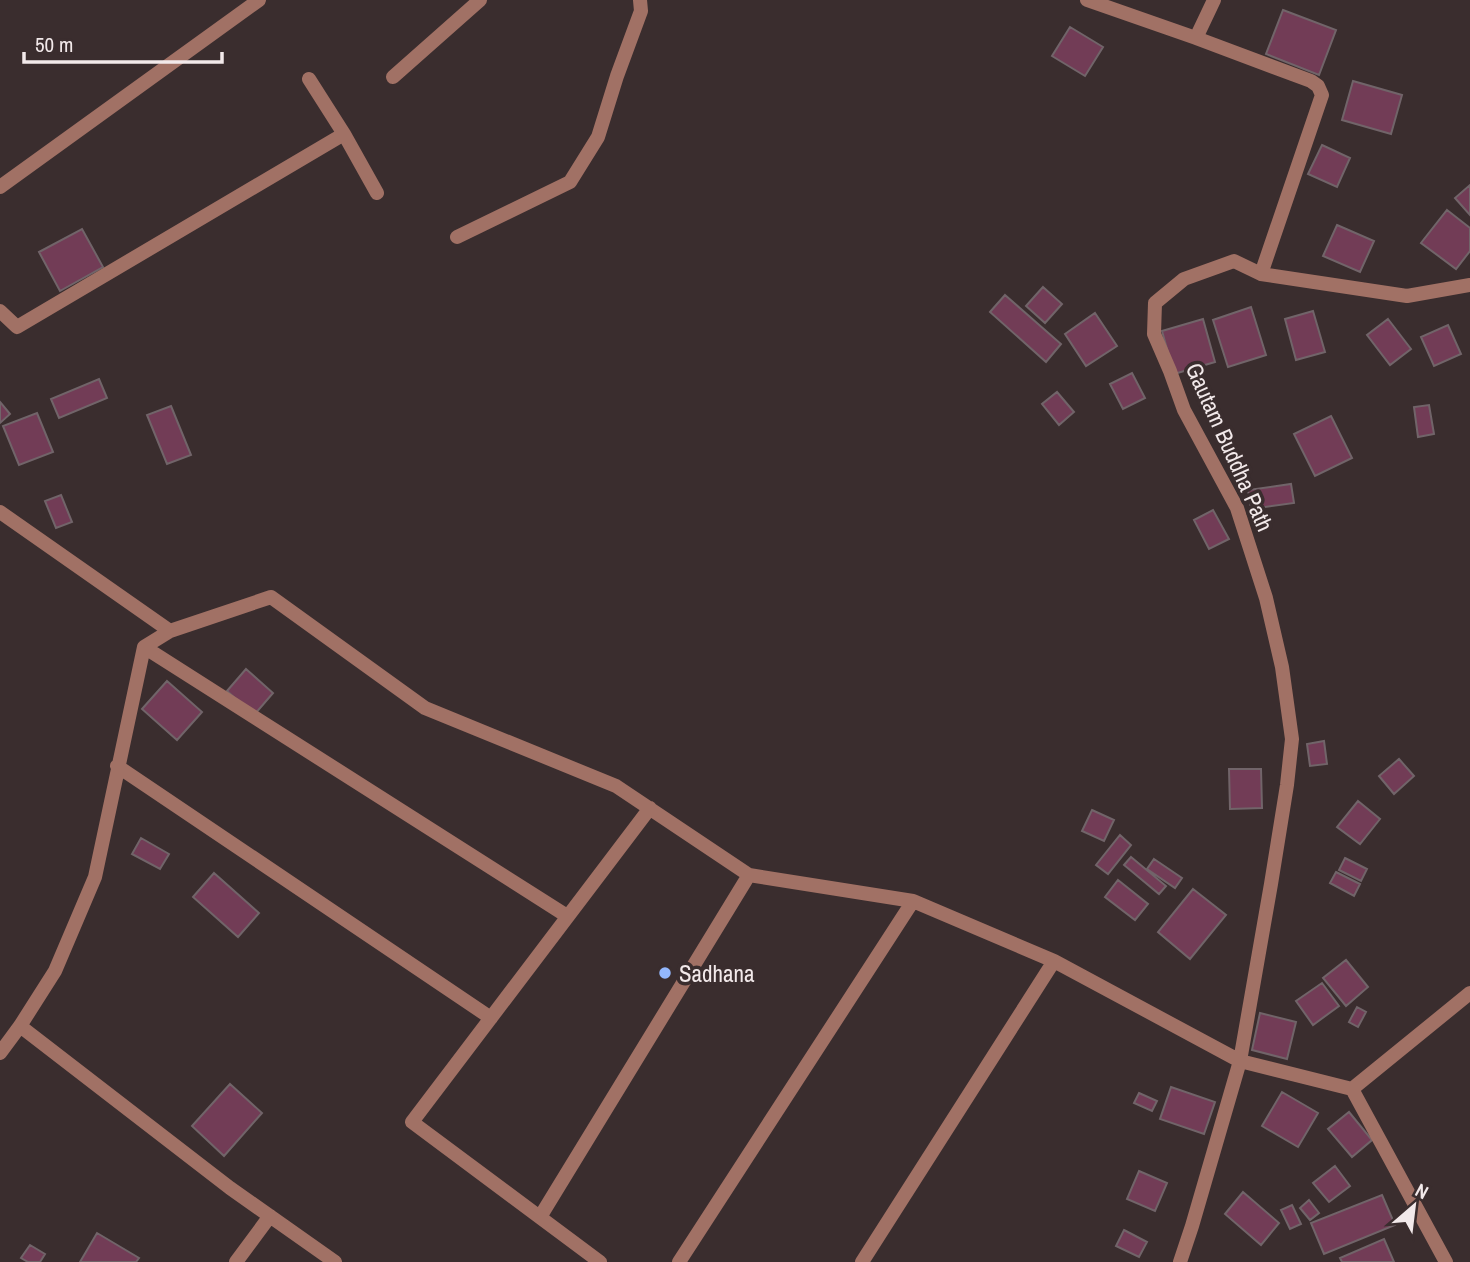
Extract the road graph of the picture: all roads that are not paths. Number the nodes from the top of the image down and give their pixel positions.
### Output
1 (259, 0) edge
2 (480, 0) edge
3 (640, 0) edge
4 (1087, 0) edge
5 (1214, 0) edge
6 (1196, 38) junction
7 (393, 77) dead end
8 (309, 79) dead end
9 (344, 134) junction
10 (0, 187) edge
11 (377, 193) dead end
12 (457, 237) dead end
13 (1261, 274) junction
14 (1470, 285) edge
15 (0, 311) edge
16 (0, 512) edge
17 (170, 631) junction
18 (144, 647) junction
19 (117, 766) junction
20 (650, 808) junction
21 (749, 874) junction
22 (913, 901) junction
23 (568, 916) junction
24 (1054, 961) junction
25 (1470, 993) edge
26 (491, 1018) junction
27 (20, 1026) junction
28 (0, 1053) edge
29 (1240, 1061) junction
30 (1352, 1089) junction
31 (270, 1216) junction
32 (540, 1217) junction
33 (236, 1262) edge
34 (335, 1262) edge
35 (600, 1262) edge
36 (679, 1262) edge
37 (862, 1262) edge
38 (1180, 1262) edge
39 (1446, 1262) edge

1 - 10 street
2 - 7 street
3 - 12 street
4 - 6 street
5 - 6 street
6 - 13 street
8 - 9 street
9 - 11 street
9 - 15 street
13 - 14 street, Gautam Buddha Path
13 - 29 street, Gautam Buddha Path
16 - 17 street
17 - 18 street
17 - 20 street
18 - 19 street
18 - 23 street
19 - 26 street
19 - 27 street
20 - 21 street
20 - 23 street
21 - 22 street
21 - 32 street
22 - 24 street
22 - 36 street
23 - 26 street
24 - 29 street
24 - 37 street
25 - 30 street
26 - 32 street
27 - 28 street
27 - 31 street
29 - 30 street
29 - 38 street, Gautam Buddha Path
30 - 39 street
31 - 33 street
31 - 34 street
32 - 35 street

